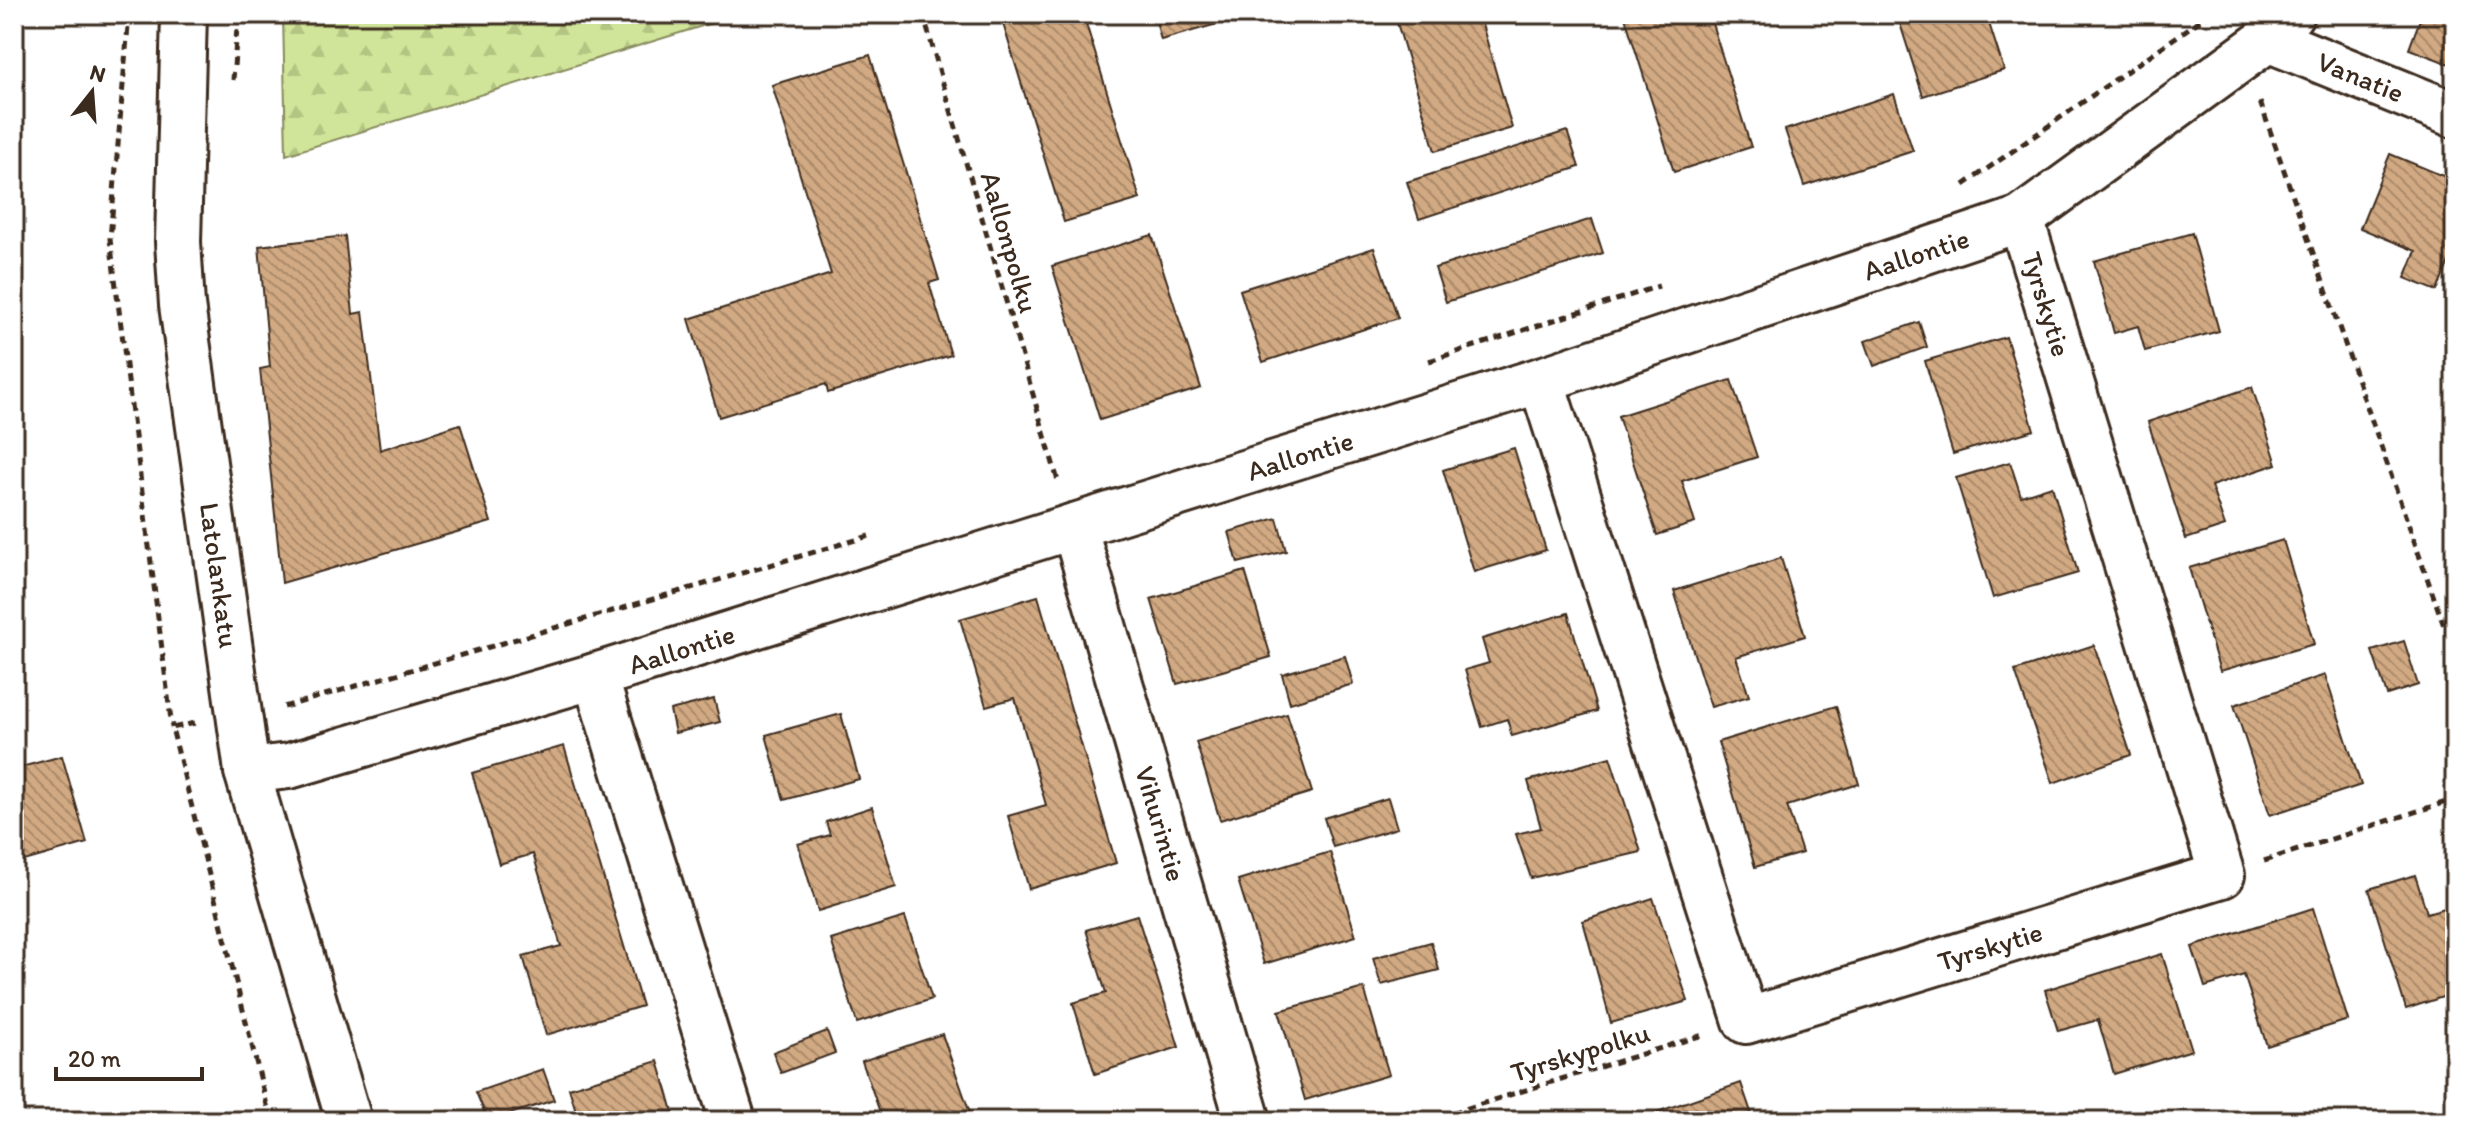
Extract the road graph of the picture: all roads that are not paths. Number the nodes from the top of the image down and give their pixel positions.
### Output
1 (184, 14) edge
2 (2268, 37) edge
3 (2455, 115) edge
4 (2021, 219) junction
5 (1541, 380) junction
6 (1074, 526) junction
7 (595, 676) junction
8 (247, 771) junction
9 (349, 1121) edge
10 (733, 1121) edge
11 (1248, 1121) edge

1 - 8 street, Latolankatu
2 - 3 street, Vanatie
2 - 4 street, Aallontie
4 - 5 street, Aallontie
4 - 5 street, Tyrskytie
5 - 6 street, Aallontie
6 - 7 street, Aallontie
6 - 11 street, Vihurintie
7 - 8 street, Aallontie
7 - 10 street
8 - 9 street, Latolankatu

